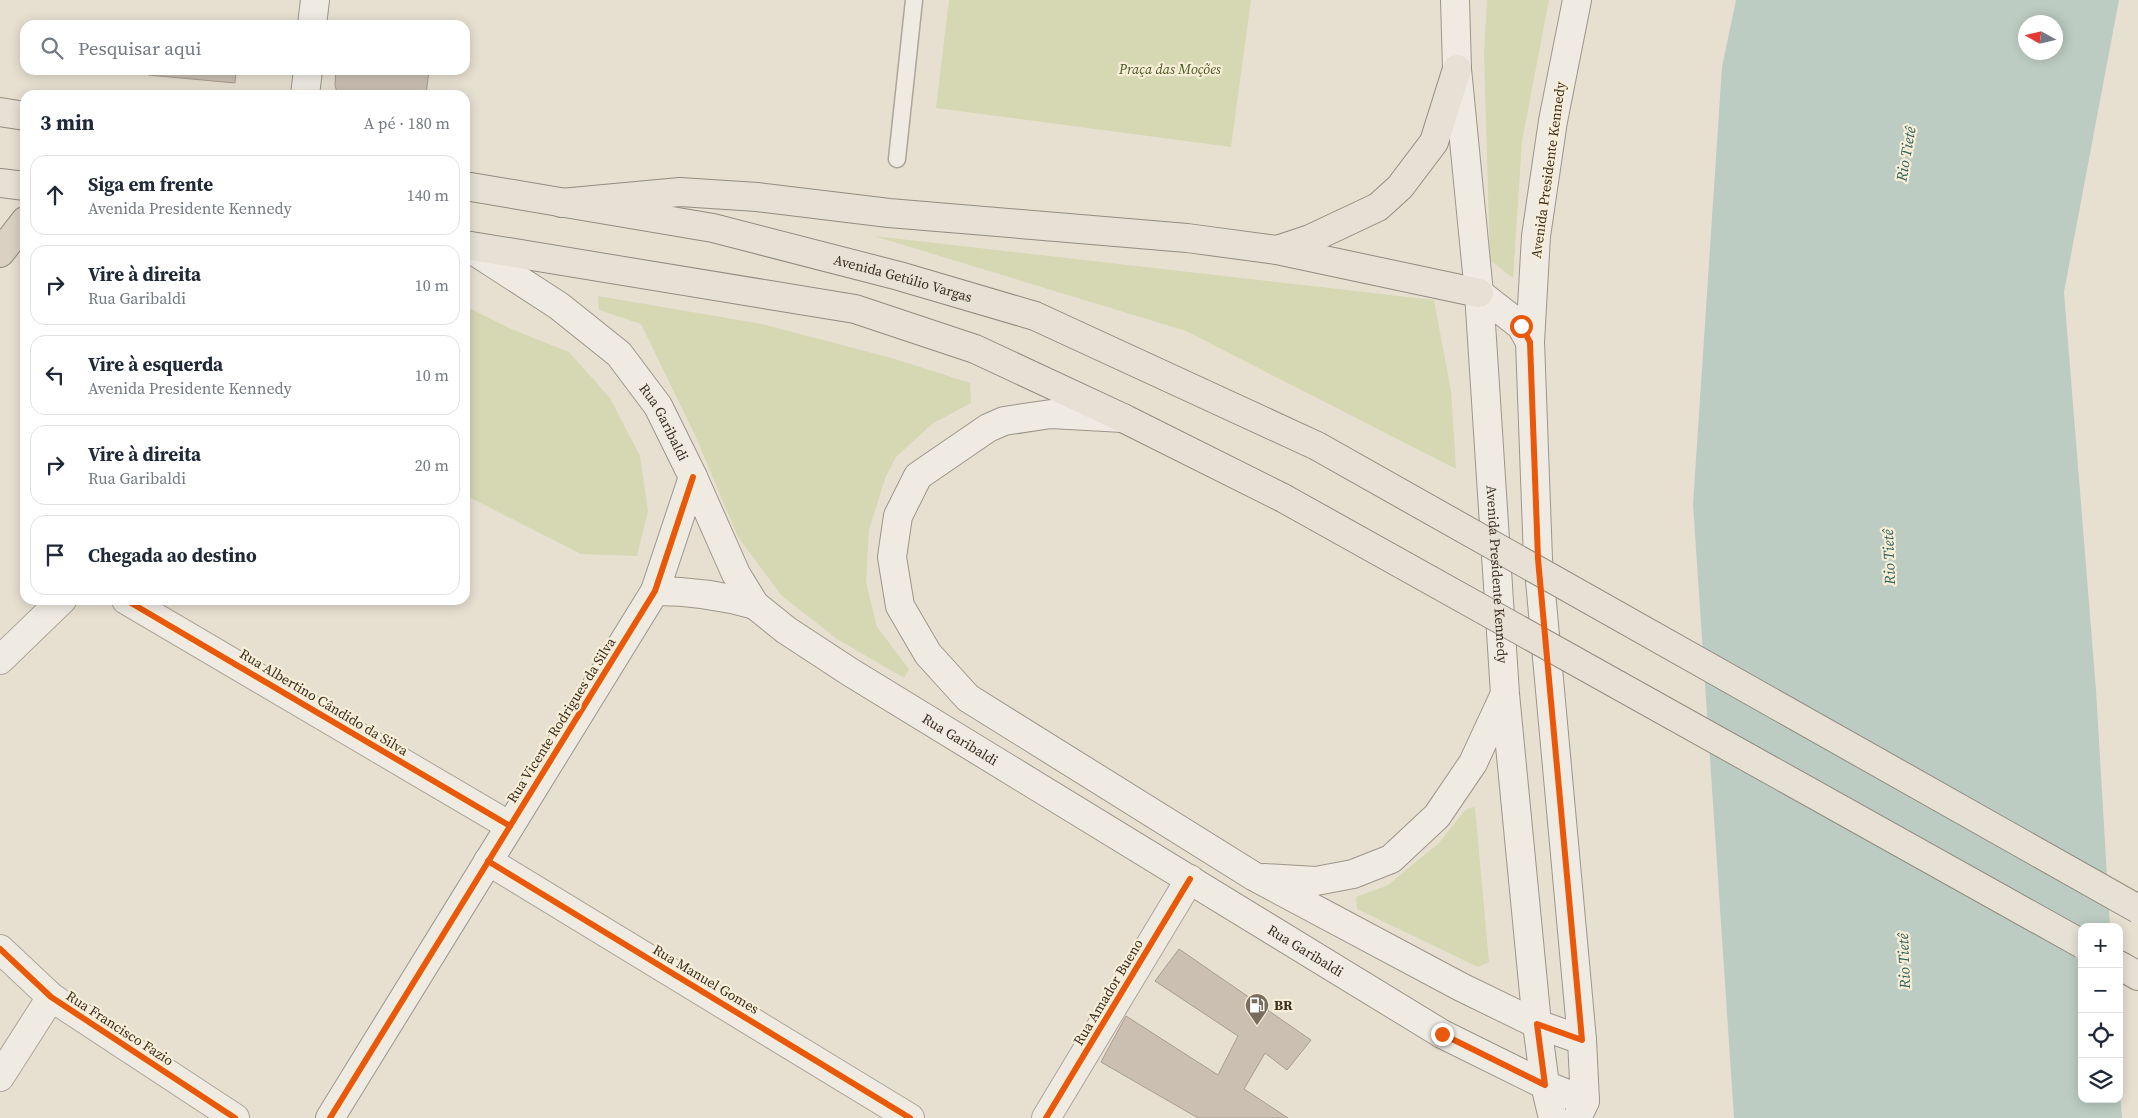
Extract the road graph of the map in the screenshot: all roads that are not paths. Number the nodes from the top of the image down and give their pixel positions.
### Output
1 (314, 0) edge
2 (914, 0) edge
3 (1455, 0) edge
4 (1577, 0) edge
5 (312, 20) edge
6 (1457, 69) junction
7 (307, 75) edge
8 (306, 90) edge
9 (0, 112) edge
10 (20, 115) edge
11 (897, 159) dead end
12 (0, 183) edge
13 (20, 185) edge
14 (470, 187) edge
15 (561, 203) junction
16 (20, 227) edge
17 (470, 246) edge
18 (470, 248) edge
19 (1277, 250) junction
20 (0, 253) edge
21 (1479, 293) junction
22 (1530, 342) junction
23 (1123, 418) junction
24 (693, 477) junction
25 (654, 592) junction
26 (57, 605) edge
27 (134, 605) edge
28 (755, 605) junction
29 (0, 660) edge
30 (1505, 694) junction
31 (510, 826) junction
32 (488, 861) junction
33 (1255, 877) junction
34 (1190, 880) junction
35 (2138, 908) edge
36 (2078, 942) edge
37 (0, 949) edge
38 (2123, 967) edge
39 (2138, 976) edge
40 (51, 997) junction
41 (1537, 1024) junction
42 (1582, 1040) junction
43 (0, 1077) edge
44 (1545, 1085) junction
45 (1581, 1109) edge
46 (235, 1118) edge
47 (330, 1118) edge
48 (910, 1118) edge
49 (1046, 1118) edge
50 (1553, 1118) edge

1 - 5 main road
2 - 11 lane
3 - 6 main road, Avenida Presidente Kennedy
4 - 22 main road, Avenida Presidente Kennedy
6 - 19 main road
6 - 21 main road, Avenida Presidente Kennedy
7 - 8 main road
9 - 10 main road
12 - 13 main road
14 - 15 main road, Avenida Getúlio Vargas
15 - 19 main road
15 - 35 main road, Avenida Getúlio Vargas, bridge
16 - 20 highway
17 - 23 main road
18 - 24 main road, Rua Garibaldi
19 - 21 main road
21 - 22 main road
21 - 30 main road, Avenida Presidente Kennedy
22 - 42 main road, Avenida Presidente Kennedy
23 - 33 main road
23 - 36 main road, bridge
24 - 25 main road, Rua Vicente Rodrigues da Silva
24 - 28 main road, Rua Garibaldi
25 - 28 main road
25 - 31 main road, Rua Vicente Rodrigues da Silva
26 - 29 main road
27 - 31 main road, Rua Albertino Cândido da Silva
28 - 34 main road, Rua Garibaldi
30 - 33 main road
30 - 41 main road, Avenida Presidente Kennedy
31 - 32 main road, Rua Vicente Rodrigues da Silva
32 - 47 main road, Rua Vicente Rodrigues da Silva
32 - 48 main road, Rua Manuel Gomes
33 - 41 main road
34 - 44 main road, Rua Garibaldi
34 - 49 main road, Rua Amador Bueno
37 - 40 main road, Rua Francisco Fazio
38 - 39 main road
40 - 43 main road
40 - 46 main road, Rua Francisco Fazio
41 - 42 main road
41 - 44 main road, Avenida Presidente Kennedy
42 - 45 main road, Avenida Presidente Kennedy
44 - 45 main road, Rua Garibaldi
44 - 50 main road, Avenida Presidente Kennedy

